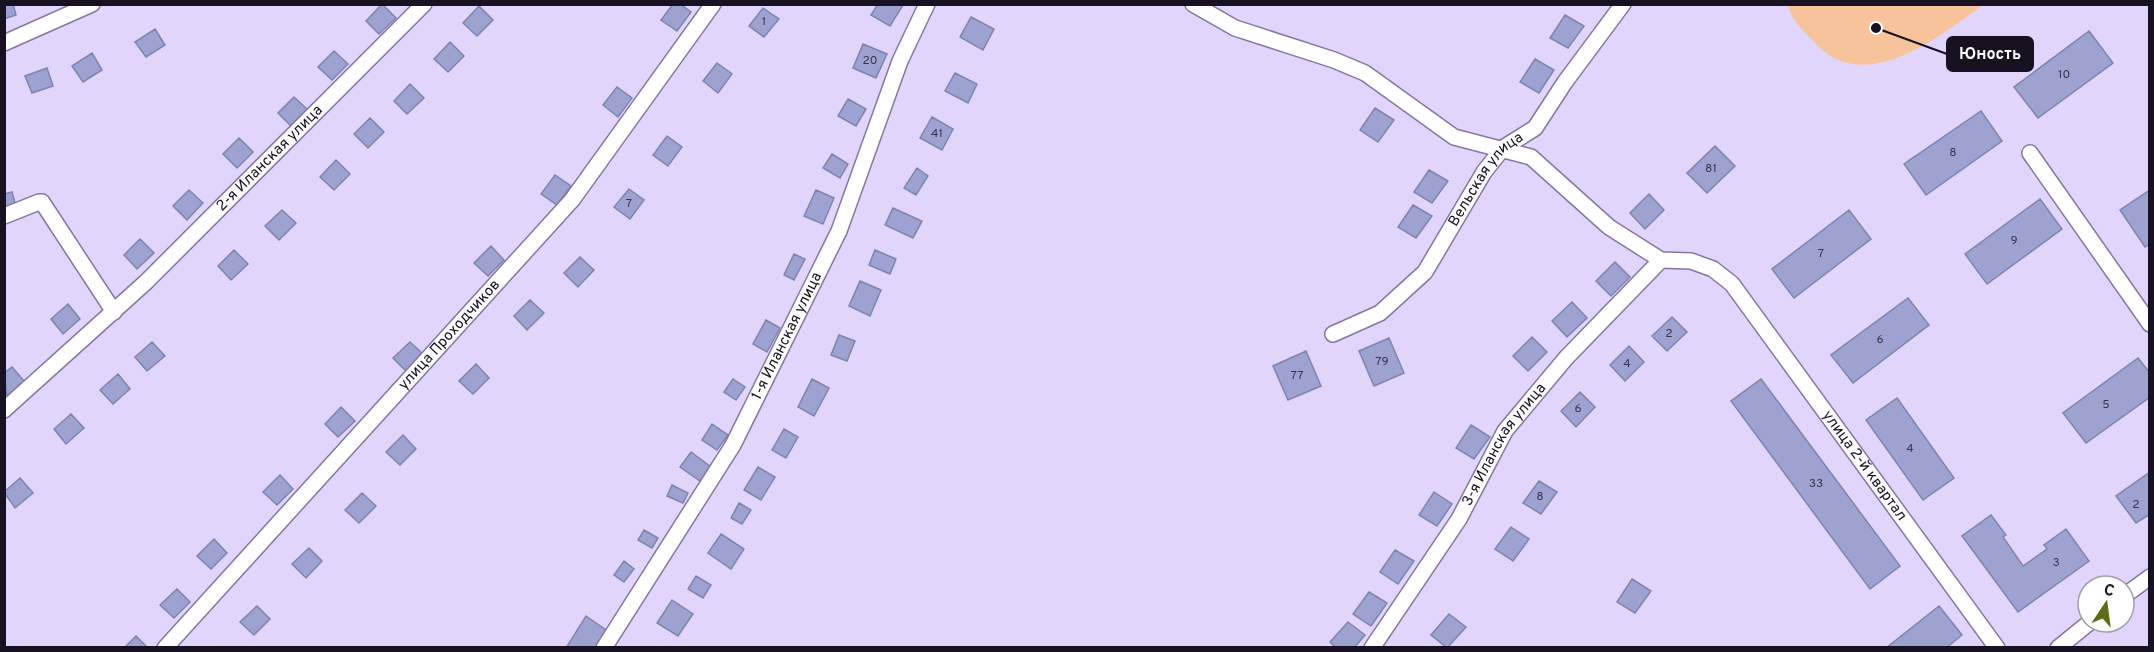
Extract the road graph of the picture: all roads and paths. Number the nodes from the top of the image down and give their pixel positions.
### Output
1 (92, 4) edge
2 (424, 4) edge
3 (713, 4) edge
4 (927, 4) edge
5 (1193, 4) edge
6 (1623, 4) edge
7 (4, 43) edge
8 (1503, 148) junction
9 (2030, 153) dead end
10 (4, 216) edge
11 (1661, 260) junction
12 (114, 312) junction
13 (2150, 324) edge
14 (1333, 334) dead end
15 (4, 410) edge
16 (2150, 577) edge
17 (2136, 587) edge
18 (2076, 633) edge
19 (165, 648) edge
20 (604, 648) edge
21 (1372, 648) edge
22 (1997, 648) edge
23 (2058, 648) edge

1 - 7 street
2 - 12 street, 2-я Иланская улица
3 - 19 street, улица Проходчиков
4 - 20 street, 1-я Иланская улица
5 - 8 street
6 - 8 street, Вельская улица
8 - 11 street
8 - 14 street, Вельская улица
9 - 13 street
10 - 12 street
11 - 21 street, 3-я Иланская улица
11 - 22 street, улица 2-й квартал
12 - 15 street, 2-я Иланская улица
16 - 17 street
18 - 23 street

